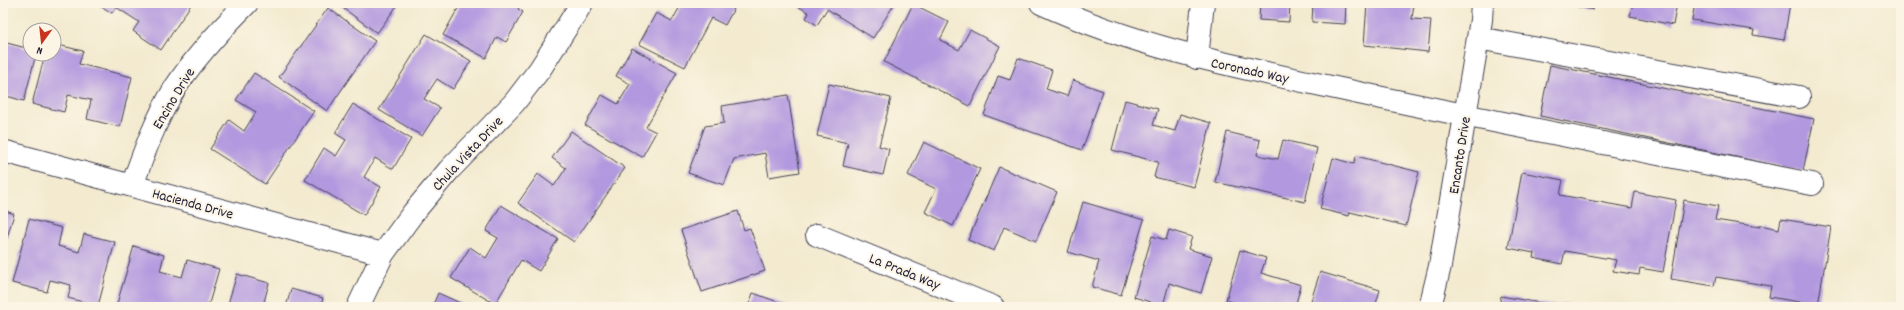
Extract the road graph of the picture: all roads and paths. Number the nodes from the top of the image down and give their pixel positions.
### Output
1 (247, 3) edge
2 (582, 3) edge
3 (1041, 3) edge
4 (1203, 3) edge
5 (1482, 3) edge
6 (1478, 38) junction
7 (1197, 58) junction
8 (1799, 97) dead end
9 (1466, 116) junction
10 (3, 151) edge
11 (1812, 184) dead end
12 (132, 186) junction
13 (817, 235) dead end
14 (383, 254) junction
15 (358, 307) edge
16 (993, 307) edge
17 (1430, 307) edge

1 - 12 street, Encino Drive
2 - 14 street, Chula Vista Drive
3 - 7 street, Coronado Way
4 - 7 street
5 - 6 street, Encanto Drive
6 - 8 street
6 - 9 street, Encanto Drive
7 - 9 street, Coronado Way
9 - 11 street, Coronado Way
9 - 17 street, Encanto Drive
10 - 12 street, Hacienda Drive
12 - 14 street, Hacienda Drive
13 - 16 street, La Prada Way
14 - 15 street, Chula Vista Drive

